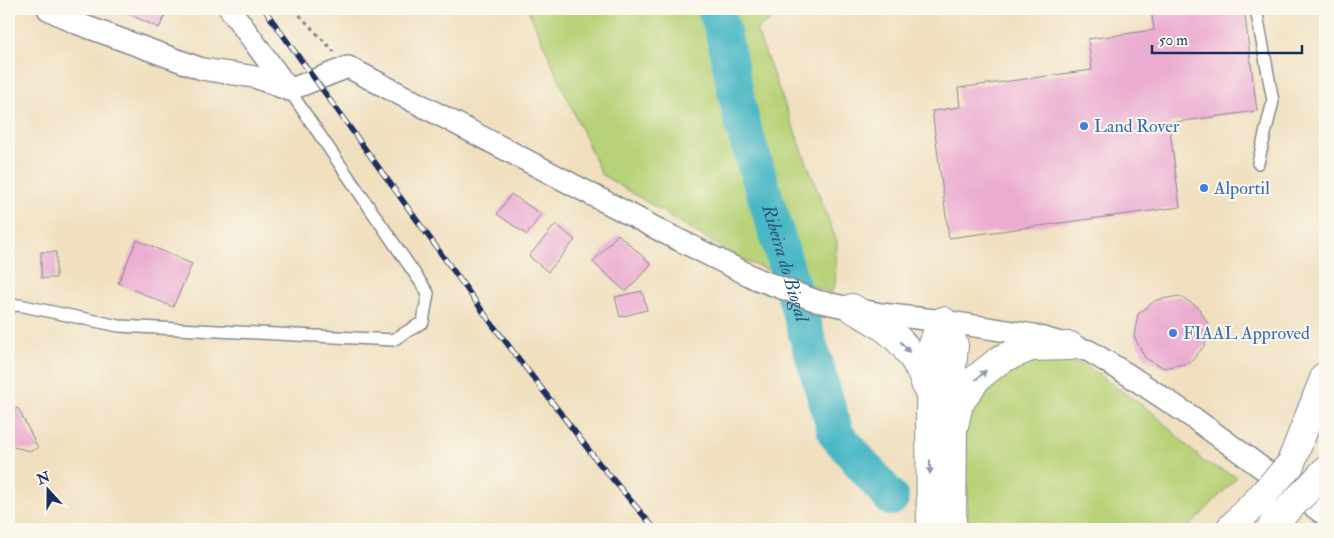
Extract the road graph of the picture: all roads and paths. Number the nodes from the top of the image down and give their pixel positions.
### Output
1 (48, 9) edge
2 (230, 9) edge
3 (294, 9) edge
4 (1256, 9) edge
5 (348, 67) junction
6 (289, 90) junction
7 (1258, 163) dead end
8 (9, 306) edge
9 (852, 308) junction
10 (943, 322) junction
11 (1070, 346) junction
12 (1325, 376) edge
13 (930, 418) junction
14 (1325, 428) edge
15 (953, 433) junction
16 (1290, 465) junction
17 (1321, 475) edge
18 (1325, 515) edge
19 (1271, 526) edge
20 (931, 529) edge
21 (952, 529) edge
22 (1230, 529) edge

1 - 6 street
2 - 6 street
3 - 5 path
4 - 7 lane
5 - 6 street
5 - 9 street
6 - 8 lane
9 - 10 street
9 -> 13 main road
10 - 11 street
10 - 13 main road
10 - 15 main road
15 -> 11 main road
11 - 18 street
12 - 16 main road
13 -> 20 main road
14 - 16 main road
15 - 21 main road
16 - 22 main road, bridge
17 - 19 main road, bridge

